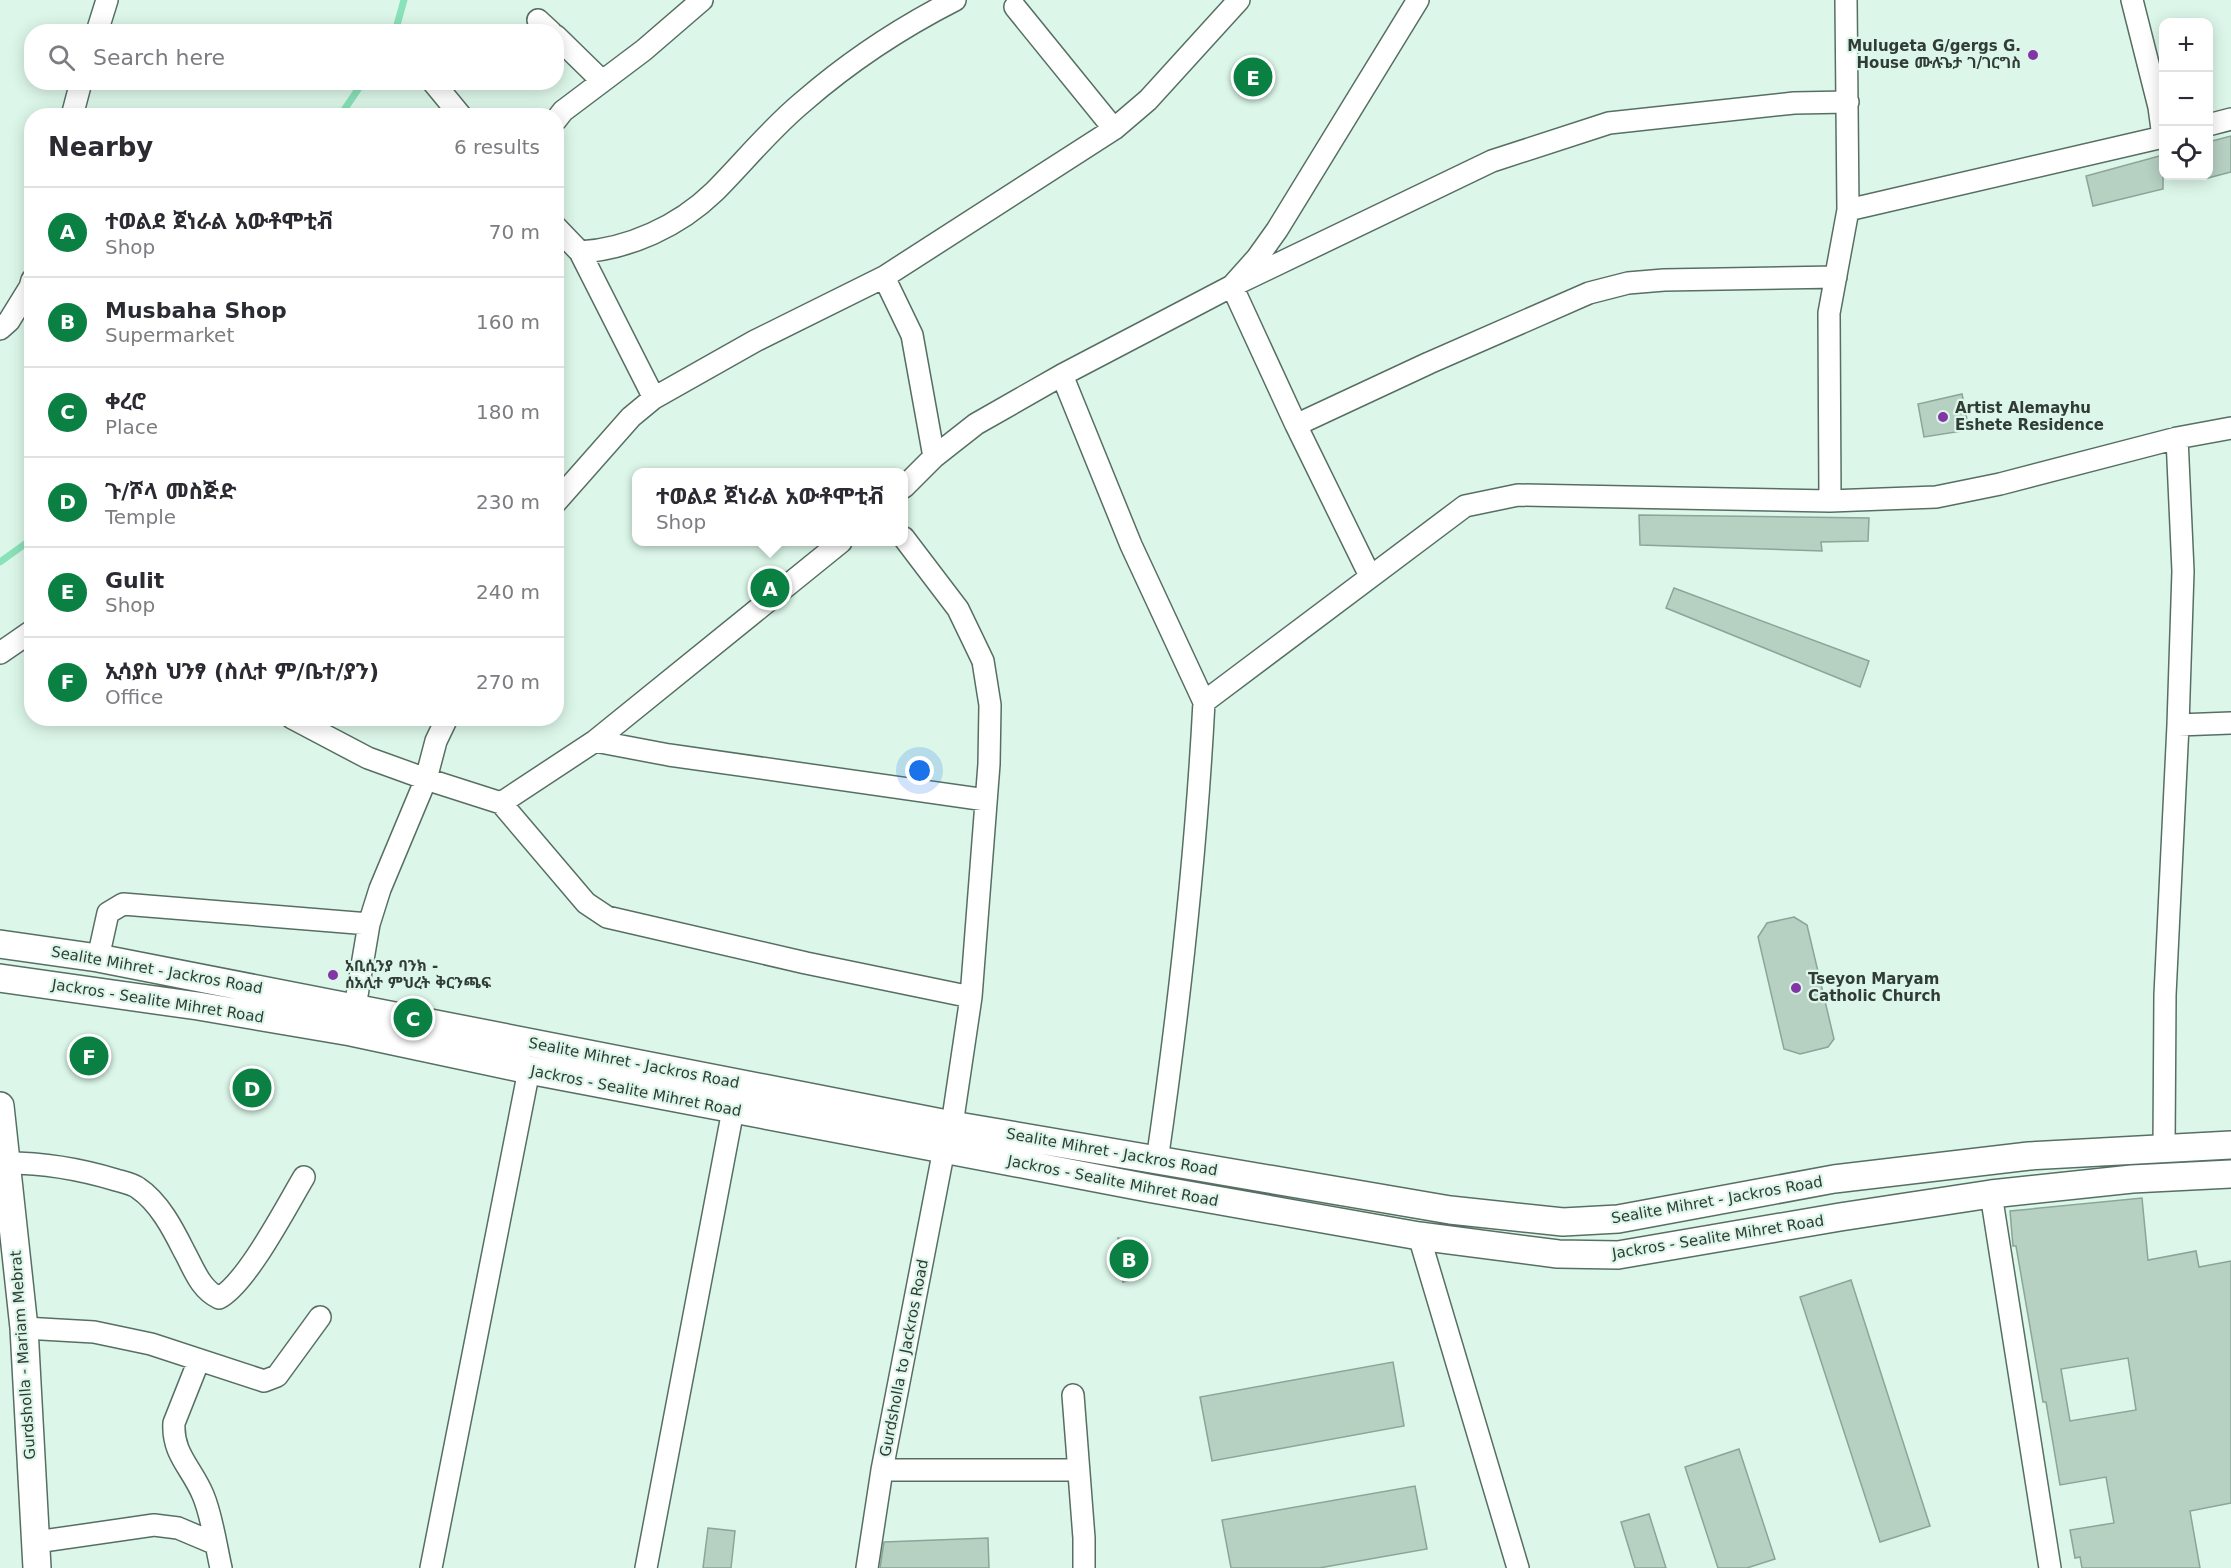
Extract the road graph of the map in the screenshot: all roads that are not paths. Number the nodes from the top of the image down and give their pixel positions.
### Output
1 (107, 0) edge
2 (702, 0) edge
3 (956, 0) edge
4 (1239, 0) edge
5 (1418, 0) edge
6 (1846, 0) edge
7 (2132, 0) edge
8 (1015, 2) edge
9 (100, 24) edge
10 (564, 44) edge
11 (602, 81) junction
12 (79, 90) edge
13 (440, 90) edge
14 (1848, 102) junction
15 (74, 108) edge
16 (454, 108) edge
17 (564, 110) edge
18 (2231, 119) edge
19 (2213, 124) edge
20 (2162, 126) edge
21 (1114, 129) junction
22 (2159, 138) edge
23 (1848, 210) junction
24 (564, 235) edge
25 (580, 252) junction
26 (884, 277) junction
27 (1836, 277) junction
28 (1232, 286) junction
29 (24, 297) edge
30 (0, 329) edge
31 (1062, 375) junction
32 (654, 398) junction
33 (1296, 425) junction
34 (2231, 428) edge
35 (2177, 438) junction
36 (934, 457) junction
37 (908, 482) edge
38 (564, 493) edge
39 (1830, 501) junction
40 (908, 544) edge
41 (836, 546) edge
42 (1370, 576) junction
43 (24, 636) edge
44 (0, 653) edge
45 (1204, 702) junction
46 (2231, 723) edge
47 (2178, 724) junction
48 (307, 726) edge
49 (443, 726) edge
50 (595, 741) junction
51 (426, 779) junction
52 (986, 800) junction
53 (501, 803) junction
54 (369, 924) junction
55 (1, 938) edge
56 (99, 958) junction
57 (1, 980) edge
58 (971, 997) junction
59 (356, 1007) junction
60 (529, 1070) junction
61 (0, 1106) edge
62 (733, 1110) junction
63 (948, 1137) junction
64 (2231, 1145) edge
65 (2164, 1148) junction
66 (1157, 1161) junction
67 (7, 1163) junction
68 (2231, 1174) edge
69 (304, 1177) dead end
70 (1834, 1179) junction
71 (1991, 1194) junction
72 (1840, 1217) junction
73 (1419, 1236) junction
74 (320, 1317) dead end
75 (24, 1328) junction
76 (199, 1360) junction
77 (1073, 1395) dead end
78 (882, 1470) junction
79 (1078, 1470) junction
80 (216, 1544) junction
81 (37, 1555) edge
82 (221, 1568) edge
83 (431, 1568) edge
84 (646, 1568) edge
85 (867, 1568) edge
86 (1084, 1568) edge
87 (1518, 1568) edge
88 (2050, 1568) edge

1 - 9 street
2 - 11 street
3 - 25 street
4 - 21 street
5 - 28 street
6 - 14 street
7 - 20 street
8 - 21 street
10 - 11 street
11 - 17 street
12 - 15 street
13 - 16 street
14 - 23 street
14 - 28 street
18 - 19 street
21 - 26 street
22 - 23 street
23 - 27 street
24 - 25 street
25 - 32 street
26 - 32 street
26 - 36 street
27 - 33 street
27 - 39 street
28 - 31 street
28 - 33 street
29 - 30 street
31 - 36 street
31 - 45 street
32 - 38 street
33 - 42 street
34 - 35 street
35 - 39 street
35 - 47 street
36 - 37 street
39 - 42 street
40 - 52 street, Gurdsholla to Jackros Road
41 - 50 street
42 - 45 street
43 - 44 street
45 - 66 street
46 - 47 street
47 - 65 street
48 - 51 street
49 - 51 street
50 - 52 street
50 - 53 street
51 - 53 street
51 - 54 street
52 - 58 street, Gurdsholla to Jackros Road
53 - 58 street
54 - 56 street
54 - 59 street
55 - 56 main road, Sealite Mihret - Jackros Road
55 - 57 main road
56 - 59 main road, Sealite Mihret - Jackros Road
57 - 60 main road, Jackros - Sealite Mihret Road
58 - 63 street, Gurdsholla to Jackros Road
59 - 63 main road, Sealite Mihret - Jackros Road
60 - 62 main road, Jackros - Sealite Mihret Road
60 - 83 street
61 - 67 main road, Gurdsholla - Mariam Mebrat
62 - 63 main road, Jackros - Sealite Mihret Road
62 - 84 street
63 - 66 main road, Sealite Mihret - Jackros Road
63 - 73 main road, Jackros - Sealite Mihret Road
63 - 78 street, Gurdsholla to Jackros Road
64 - 65 main road, Sealite Mihret - Jackros Road
65 - 70 main road, Sealite Mihret - Jackros Road
66 - 70 main road, Sealite Mihret - Jackros Road
67 - 69 street
67 - 75 main road, Gurdsholla - Mariam Mebrat
68 - 71 main road, Jackros - Sealite Mihret Road
70 - 72 main road
71 - 72 main road, Jackros - Sealite Mihret Road
71 - 88 street
72 - 73 main road, Jackros - Sealite Mihret Road
73 - 87 street
74 - 76 street
75 - 76 street
75 - 81 main road, Gurdsholla - Mariam Mebrat
76 - 80 street
77 - 79 street
78 - 79 street
78 - 85 street, Gurdsholla to Jackros Road
79 - 86 street
80 - 81 street
80 - 82 street

